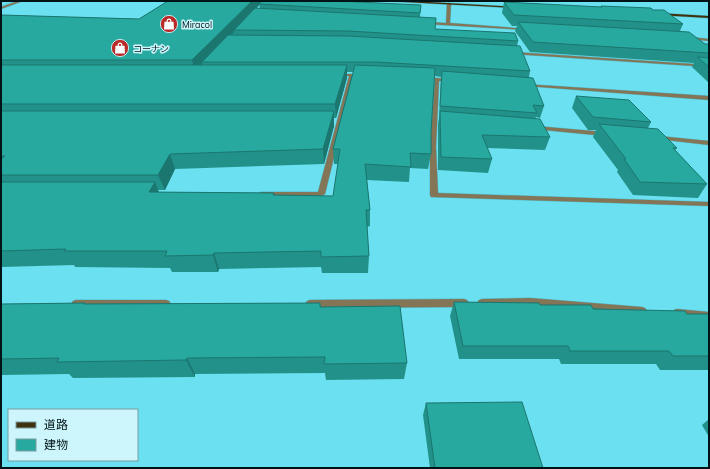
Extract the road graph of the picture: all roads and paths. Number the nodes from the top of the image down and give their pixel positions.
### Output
1 (21, 1) edge
2 (386, 1) edge
3 (465, 1) edge
4 (449, 4) junction
5 (1, 8) edge
6 (709, 12) edge
7 (709, 17) edge
8 (417, 23) edge
9 (448, 24) junction
10 (535, 30) edge
11 (685, 38) edge
12 (709, 40) edge
13 (511, 53) edge
14 (709, 66) edge
15 (329, 74) edge
16 (352, 75) junction
17 (368, 75) edge
18 (422, 78) edge
19 (437, 79) junction
20 (461, 81) edge
21 (523, 85) edge
22 (709, 98) edge
23 (434, 120) junction
24 (442, 121) edge
25 (332, 122) edge
26 (339, 122) junction
27 (529, 128) edge
28 (615, 135) edge
29 (654, 138) edge
30 (709, 143) edge
31 (259, 194) edge
32 (709, 204) edge
33 (65, 304) edge
34 (176, 304) edge
35 (303, 304) edge
36 (655, 312) edge
37 (670, 313) edge
38 (709, 316) edge

1 - 5 street
2 - 4 main road
3 - 4 main road
4 - 9 street
6 - 7 main road
8 - 9 street
9 - 10 street
11 - 12 street
13 - 14 street
15 - 16 street
16 - 17 street
16 - 26 street
18 - 19 street
19 - 20 street
19 - 23 street
21 - 22 street
23 - 24 street
23 - 32 street
25 - 26 street
26 - 31 street
27 - 28 street
29 - 30 street
33 - 34 street
35 - 36 street
37 - 38 street

